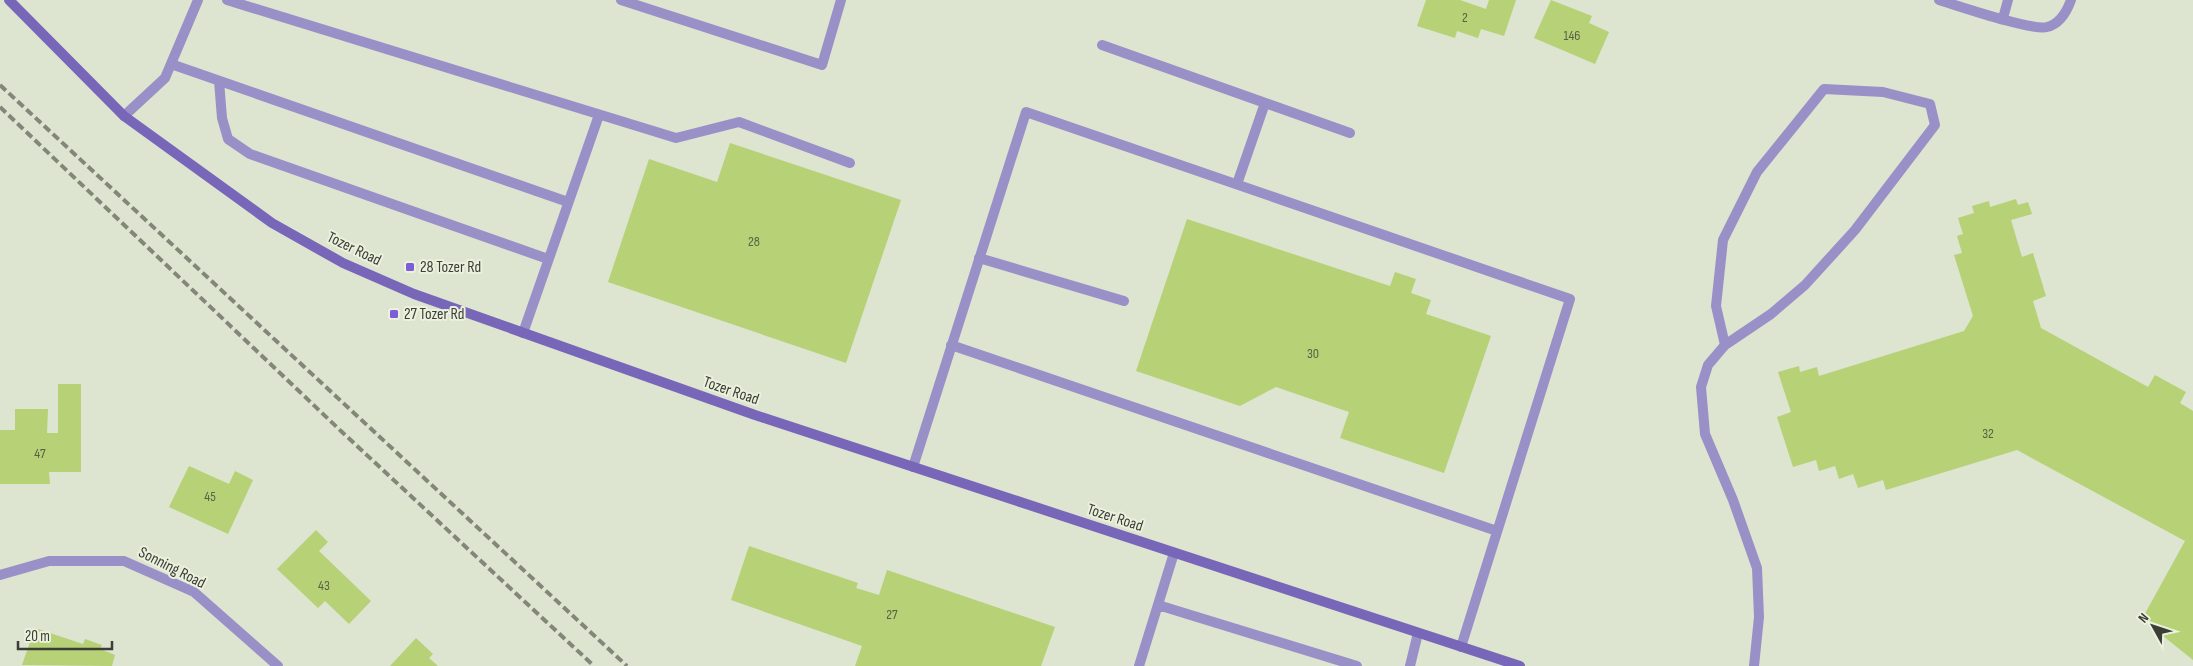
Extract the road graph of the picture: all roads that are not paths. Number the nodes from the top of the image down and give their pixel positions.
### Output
1 (8, 0) edge
2 (198, 0) edge
3 (227, 0) edge
4 (622, 0) edge
5 (841, 0) edge
6 (1939, 0) edge
7 (2008, 0) edge
8 (2071, 0) edge
9 (2003, 18) junction
10 (1102, 45) dead end
11 (171, 64) junction
12 (219, 81) junction
13 (1266, 103) junction
14 (598, 115) junction
15 (124, 116) junction
16 (1350, 133) dead end
17 (850, 163) dead end
18 (1237, 184) junction
19 (568, 202) junction
20 (979, 258) junction
21 (548, 259) junction
22 (1124, 301) dead end
23 (523, 333) junction
24 (1725, 345) junction
25 (951, 346) junction
26 (912, 467) junction
27 (1497, 531) junction
28 (1174, 553) junction
29 (0, 575) edge
30 (1158, 606) junction
31 (1418, 633) junction
32 (1461, 647) junction
33 (278, 666) edge
34 (1139, 666) edge
35 (1357, 666) edge
36 (1410, 666) edge
37 (1520, 666) edge
38 (1754, 666) edge

1 - 15 main road, Tozer Road
2 - 11 street
3 - 14 street
4 - 5 street
6 - 9 street
7 - 9 street
8 - 9 street
10 - 13 street
11 - 12 street
11 - 15 street
12 - 19 street
12 - 21 street
13 - 16 street
13 - 18 street
14 - 17 street
14 - 19 street
15 - 23 main road, Tozer Road
18 - 20 street
18 - 27 street
19 - 21 street
20 - 22 street
20 - 25 street
21 - 23 street
23 - 26 main road, Tozer Road
24 - 24 street
24 - 38 street
25 - 26 street
25 - 27 street
26 - 28 main road, Tozer Road
27 - 32 street
28 - 30 street
28 - 31 main road, Tozer Road
29 - 33 street, Sonning Road
30 - 34 street
30 - 35 street
31 - 32 main road, Tozer Road
31 - 36 street
32 - 37 main road, Tozer Road

